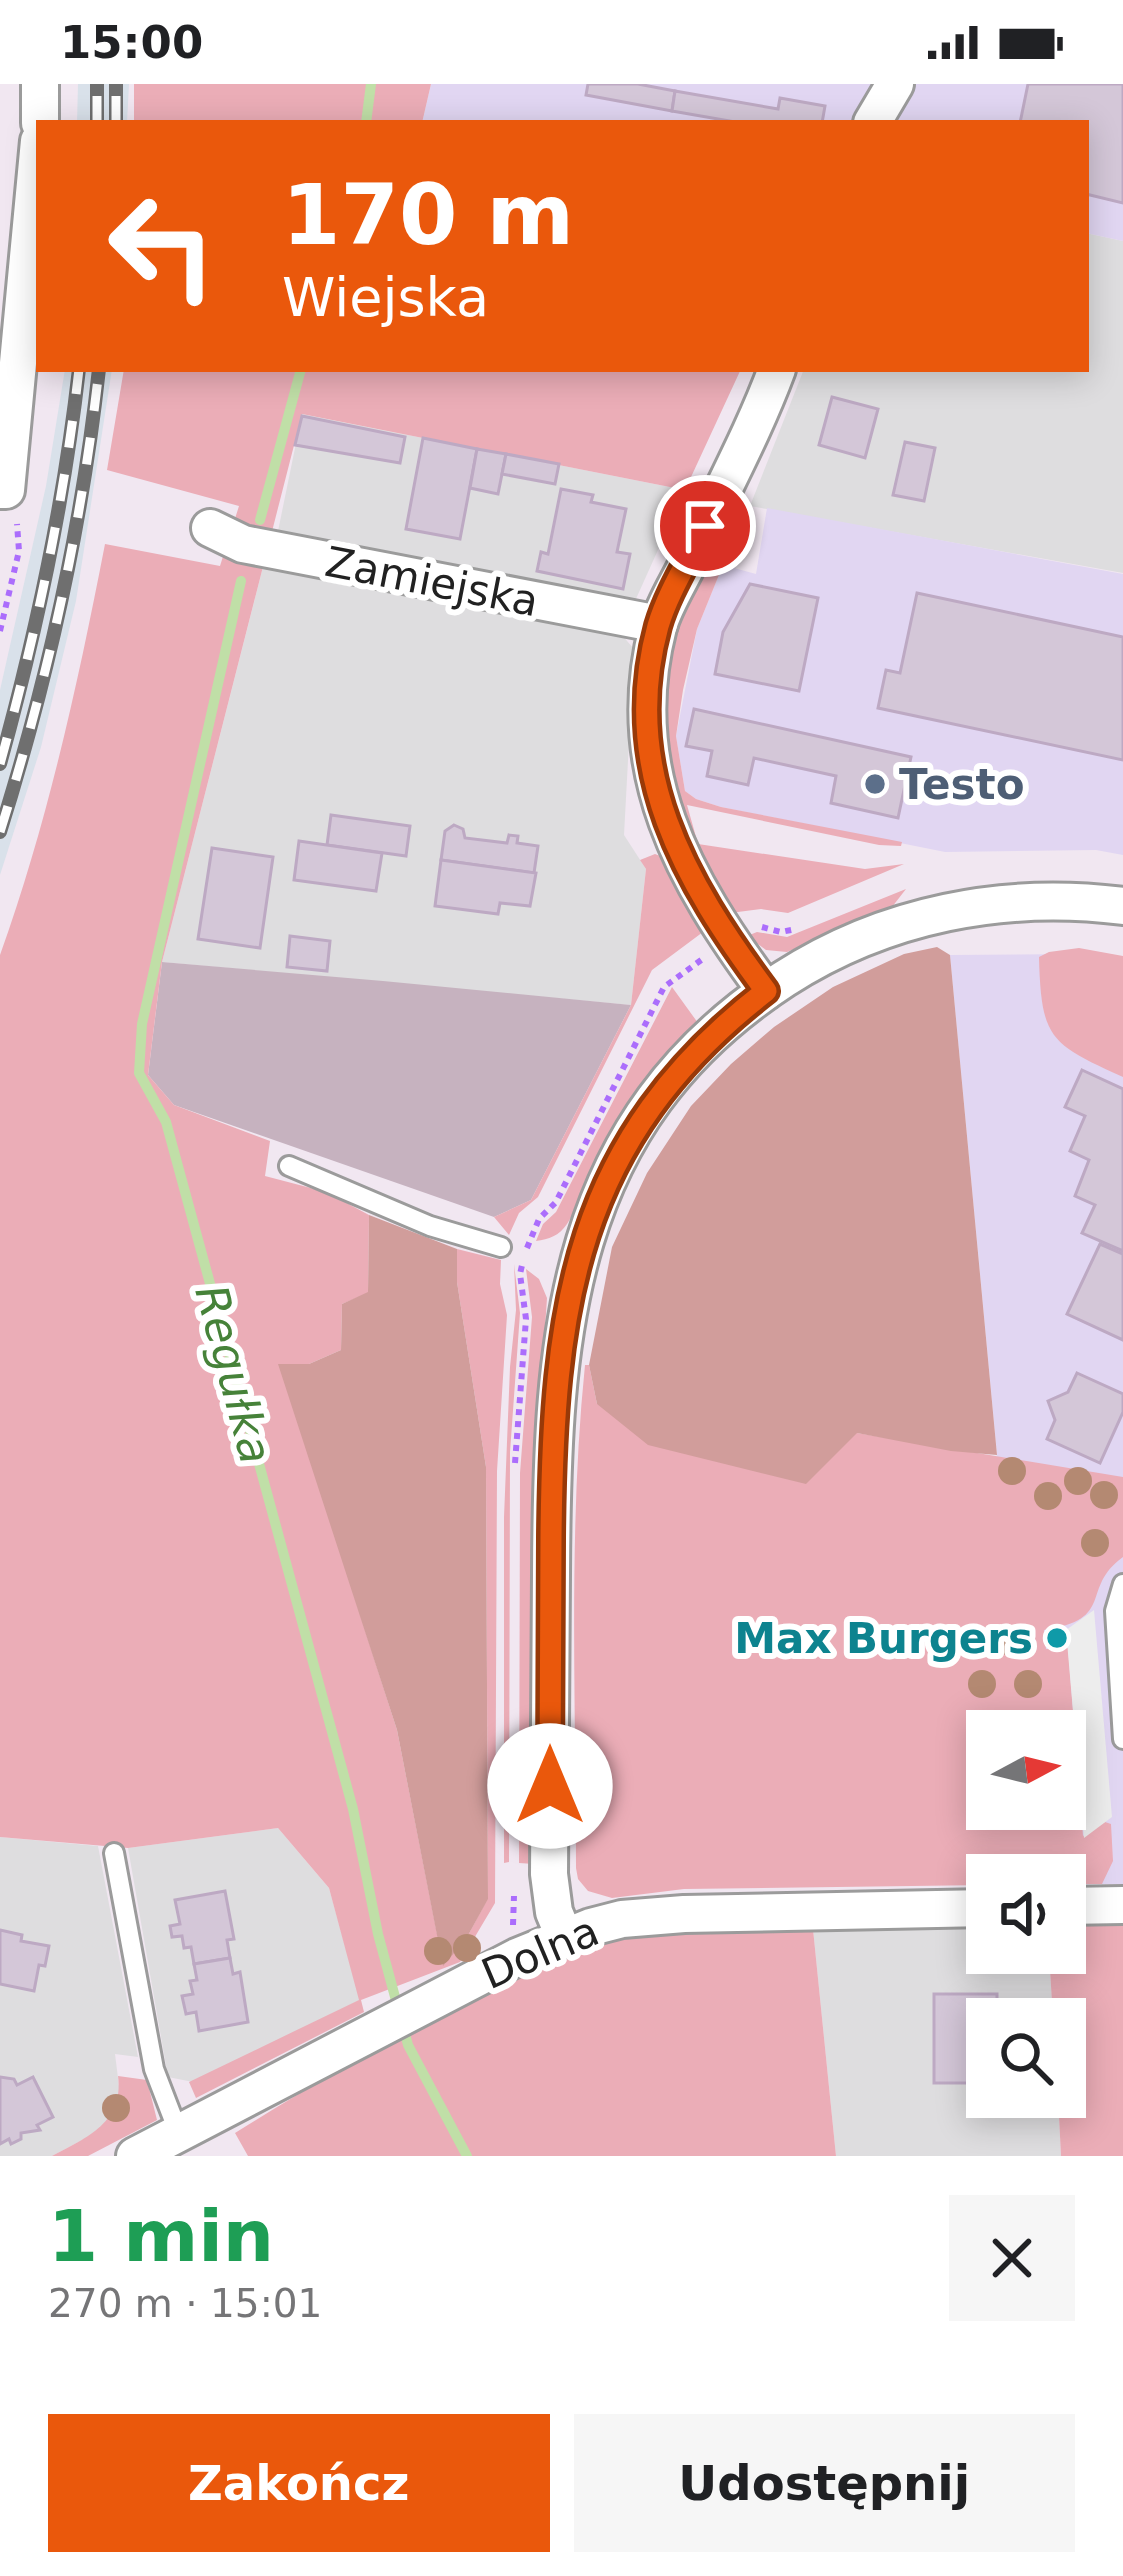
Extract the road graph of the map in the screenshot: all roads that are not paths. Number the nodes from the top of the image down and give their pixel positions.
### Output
1 (40, 84) edge
2 (895, 84) edge
3 (40, 120) edge
4 (874, 120) edge
5 (36, 170) edge
6 (776, 372) edge
7 (3, 490) edge
8 (210, 528) dead end
9 (659, 624) junction
10 (1123, 905) edge
11 (766, 991) junction
12 (289, 1166) dead end
13 (501, 1247) dead end
14 (1123, 1584) edge
15 (1123, 1739) edge
16 (114, 1853) dead end
17 (1123, 1905) edge
18 (1086, 1906) edge
19 (966, 1909) edge
20 (563, 1936) junction
21 (179, 2134) junction
22 (135, 2156) edge

1 - 3 street
2 - 4 street
5 - 7 street
6 - 9 street
8 - 9 street, Zamiejska
9 - 11 street
10 - 11 street
11 - 20 street
12 - 13 lane
14 - 15 lane
16 - 21 lane
17 - 18 street
19 - 20 street, Dolna
20 - 21 street, Dolna
21 - 22 street, Dolna

